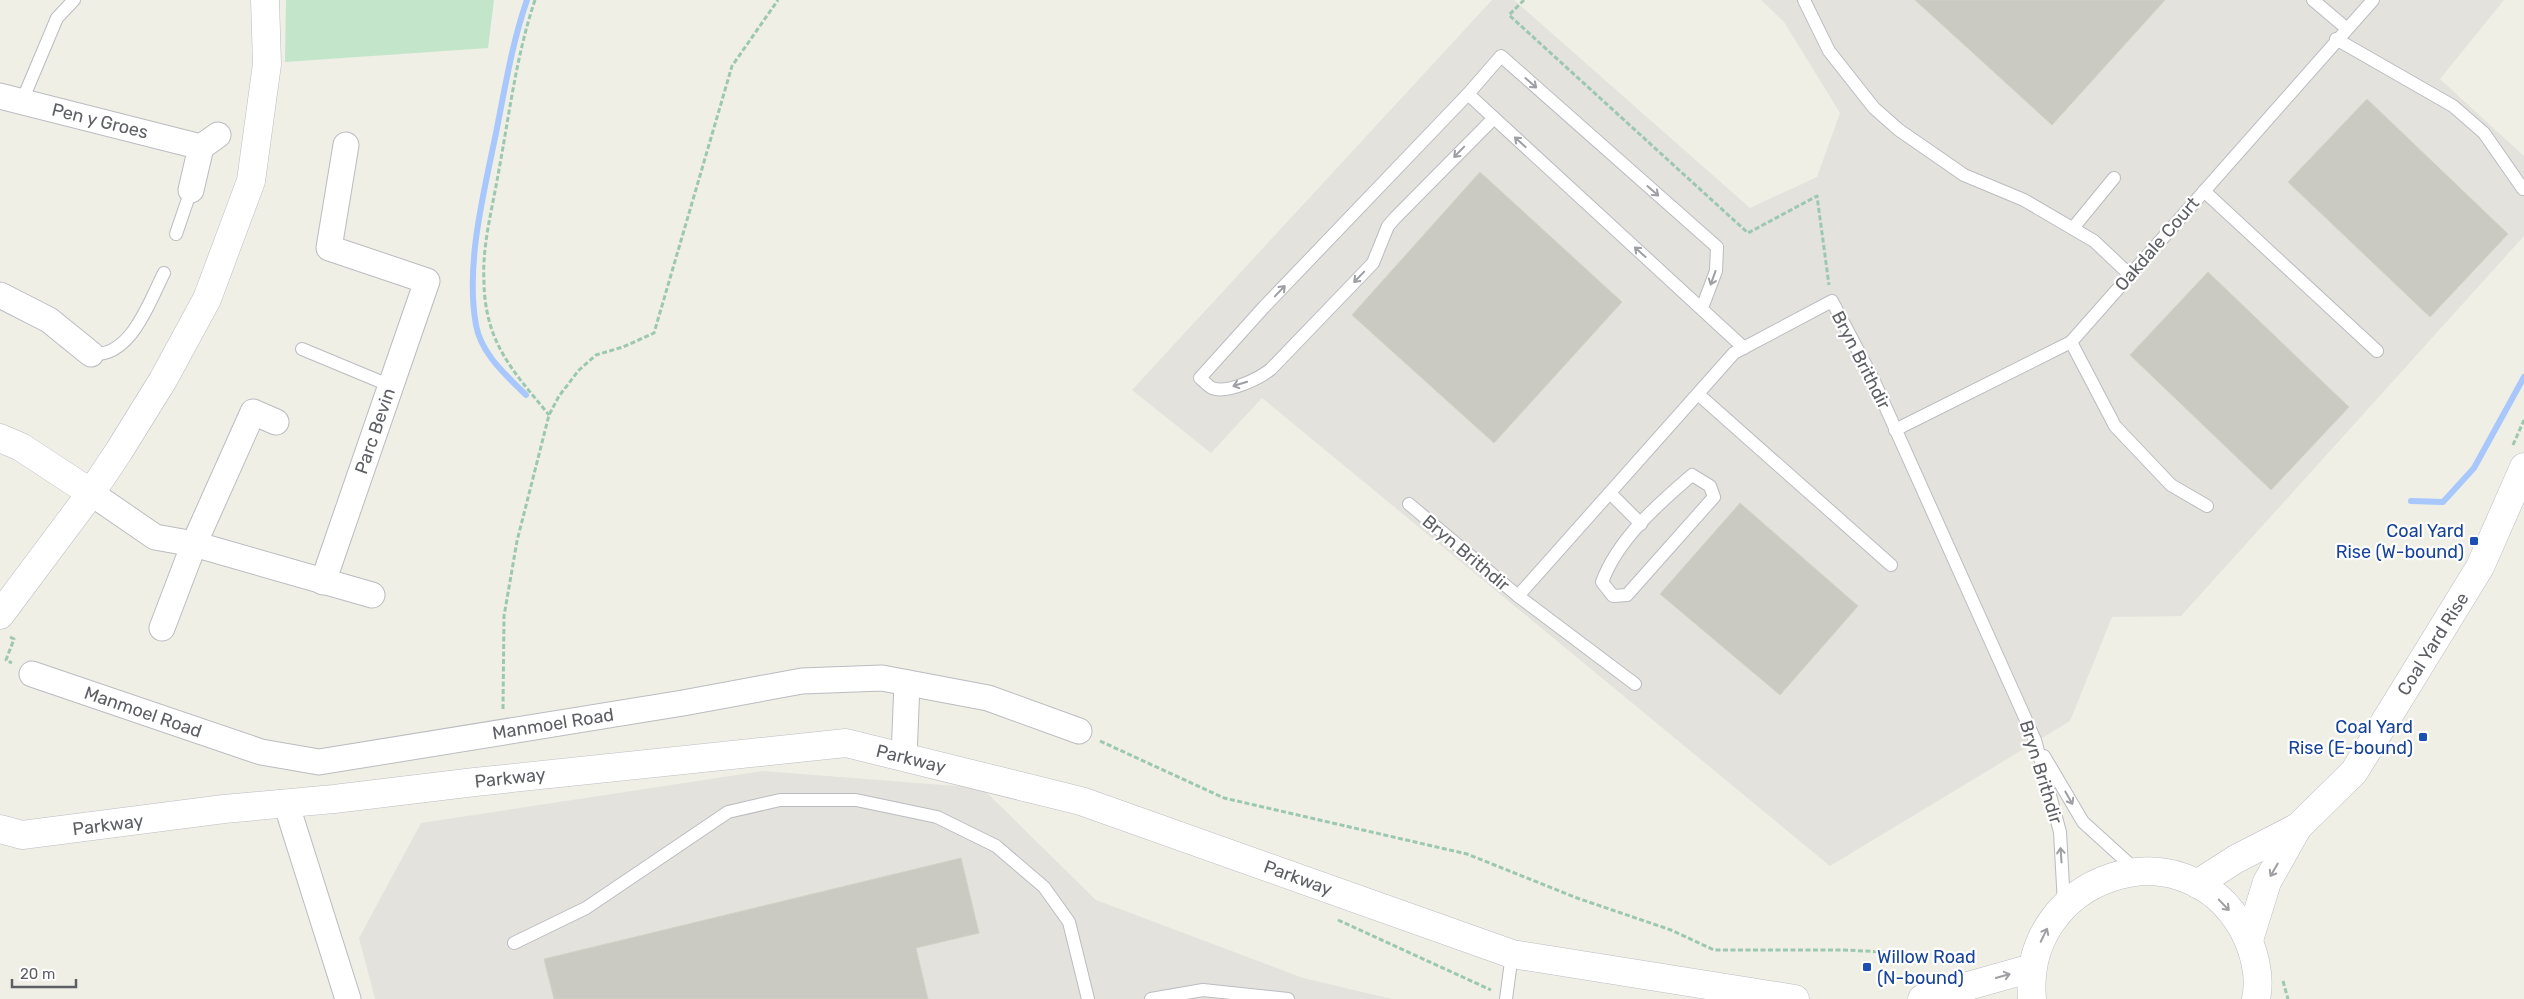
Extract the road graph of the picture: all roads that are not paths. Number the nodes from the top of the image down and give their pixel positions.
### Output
1 (74, 0) edge
2 (265, 0) edge
3 (1804, 0) edge
4 (2313, 0) edge
5 (2373, 0) edge
6 (2346, 28) junction
7 (2336, 40) junction
8 (1468, 94) junction
9 (11, 99) edge
10 (1494, 118) junction
11 (346, 146) dead end
12 (2114, 178) dead end
13 (2523, 189) edge
14 (190, 190) joint
15 (2204, 191) junction
16 (2073, 228) junction
17 (176, 234) dead end
18 (164, 273) dead end
19 (2130, 275) junction
20 (0, 295) edge
21 (1702, 308) junction
22 (2072, 342) junction
23 (1744, 348) junction
24 (302, 349) dead end
25 (2376, 351) dead end
26 (91, 354) joint
27 (391, 386) junction
28 (1698, 394) junction
29 (276, 422) dead end
30 (1895, 430) junction
31 (0, 438) edge
32 (2518, 457) edge
33 (1610, 493) junction
34 (91, 494) junction
35 (1408, 504) dead end
36 (2207, 506) dead end
37 (1641, 524) junction
38 (194, 544) junction
39 (1891, 565) dead end
40 (323, 582) junction
41 (372, 595) dead end
42 (1518, 596) junction
43 (4, 625) edge
44 (162, 628) dead end
45 (32, 674) dead end
46 (907, 683) junction
47 (1636, 684) dead end
48 (1079, 731) road end
49 (2036, 740) junction
50 (904, 757) junction
51 (286, 803) junction
52 (2298, 827) junction
53 (0, 829) edge
54 (2137, 871) junction
55 (2197, 884) junction
56 (2064, 904) junction
57 (2249, 940) junction
58 (514, 943) dead end
59 (1512, 954) junction
60 (2032, 968) junction
61 (1707, 992) edge
62 (348, 999) edge
63 (1088, 999) edge
64 (1151, 999) edge
65 (1288, 999) edge
66 (1506, 999) edge
67 (1795, 999) edge
68 (1922, 999) edge
69 (2032, 999) edge
70 (2256, 999) edge

1 - 9 lane
2 - 34 main road
3 - 16 lane
4 - 6 lane
5 - 6 lane, Oakdale Court
6 - 7 lane, Oakdale Court
7 - 13 lane
7 - 15 lane, Oakdale Court
8 - 10 lane
10 -> 8 lane
8 -> 21 lane
9 - 14 street, Pen y Groes
21 -> 10 lane
11 - 27 street, Parc Bevin
12 - 16 lane
14 - 17 lane
15 - 19 lane, Oakdale Court
15 - 25 lane
16 - 19 lane
18 - 26 lane
19 - 22 lane, Oakdale Court
20 - 26 street
21 - 23 lane
22 - 30 lane, Oakdale Court
22 - 36 lane
23 - 28 lane, Bryn Brithdir
23 - 30 lane, Bryn Brithdir
24 - 27 lane
27 - 40 street, Parc Bevin
28 - 33 lane, Bryn Brithdir
28 - 39 lane
29 - 38 street
30 - 49 lane, Bryn Brithdir
31 - 34 main road
32 - 52 main road, Coal Yard Rise
33 - 37 lane
33 - 42 lane, Bryn Brithdir
34 - 38 street
34 - 43 main road
35 - 42 lane, Bryn Brithdir
37 - 37 lane
38 - 40 street
38 - 44 street
40 - 41 street
42 - 47 lane
45 - 46 street, Manmoel Road
46 - 48 street, Manmoel Road
46 - 50 street
49 -> 54 lane
56 -> 49 lane, Bryn Brithdir
50 - 51 main road, Parkway
50 - 59 main road, Parkway
51 - 53 main road, Parkway
51 - 62 street
52 - 55 main road, Coal Yard Rise
52 -> 57 main road, Coal Yard Rise
54 - 55 main road
54 - 56 main road
55 -> 57 main road
60 -> 56 main road
57 - 70 main road
58 - 63 lane
59 - 61 main road, Parkway
59 - 66 lane
68 -> 60 main road
60 - 69 main road
61 - 67 main road, Parkway
64 - 65 lane

